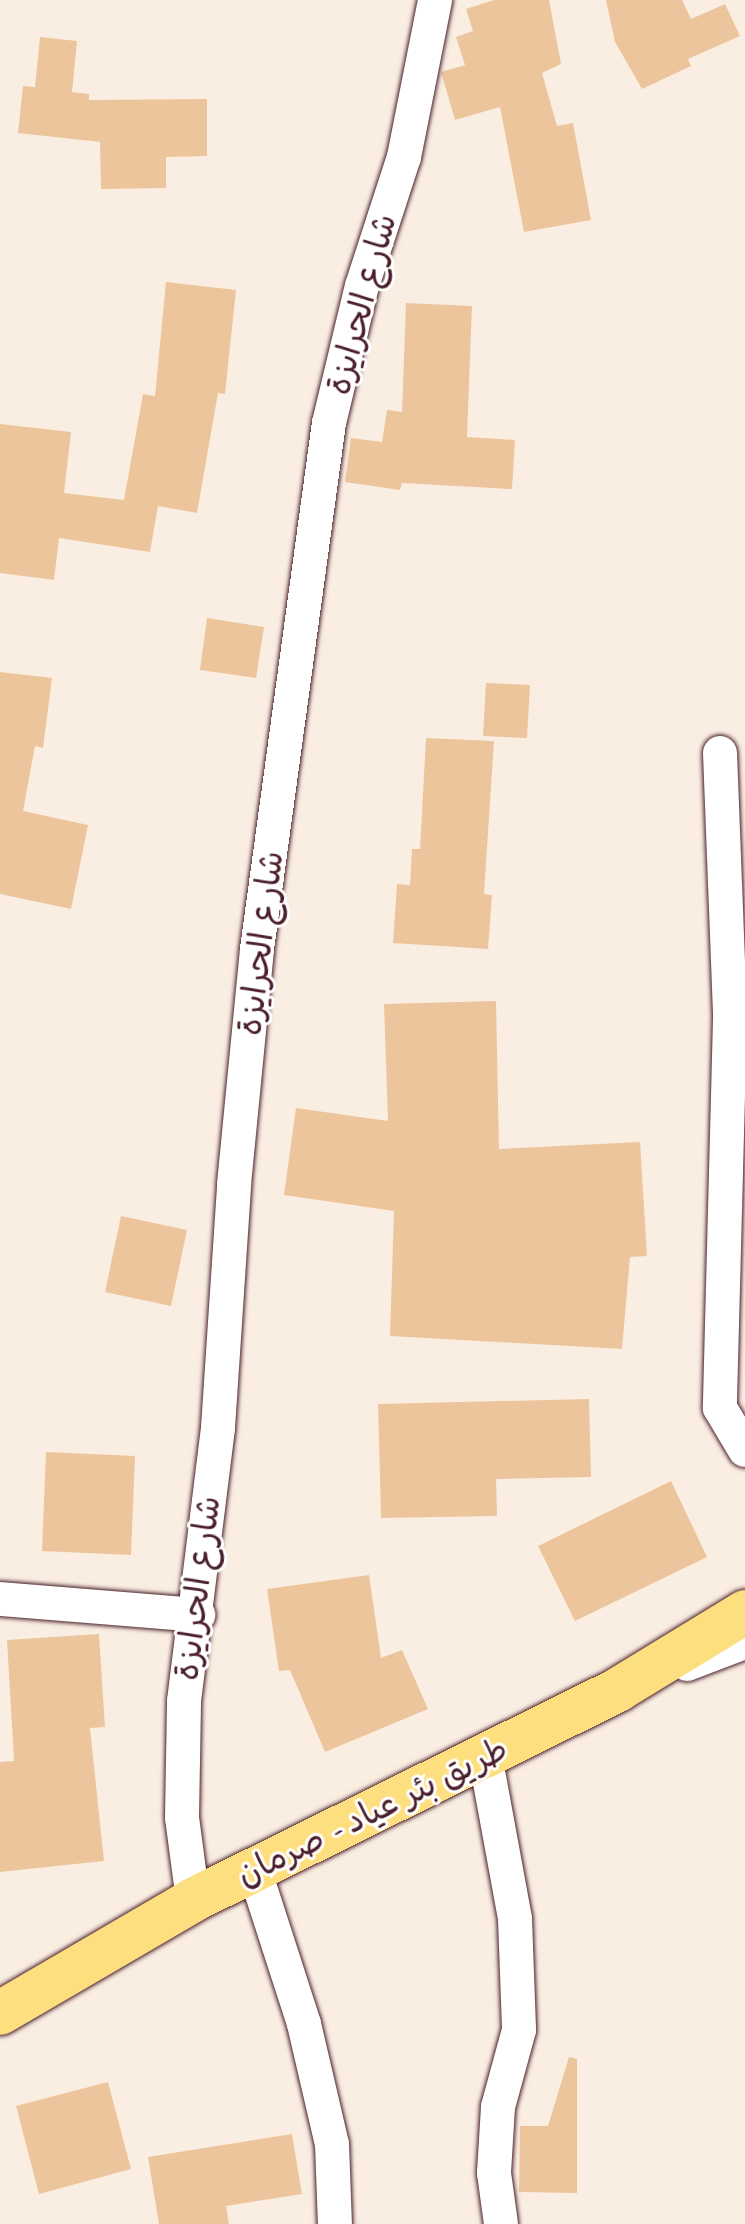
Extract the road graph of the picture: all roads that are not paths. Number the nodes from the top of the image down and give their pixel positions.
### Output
1 (435, 0) edge
2 (720, 753) dead end
3 (745, 1450) edge
4 (0, 1599) edge
5 (745, 1612) edge
6 (198, 1615) junction
7 (745, 1642) edge
8 (619, 1689) junction
9 (485, 1755) junction
10 (254, 1869) junction
11 (193, 1900) junction
12 (0, 2013) edge
13 (335, 2224) edge
14 (501, 2224) edge

1 - 6 street, شارع الحرايزة
2 - 3 street
4 - 6 street
5 - 8 highway, طريق بئر عياد - صرمان
6 - 11 street, شارع الحرايزة
7 - 8 street
8 - 9 highway, طريق بئر عياد - صرمان
9 - 10 highway, طريق بئر عياد - صرمان
9 - 14 street
10 - 11 highway, طريق بئر عياد - صرمان
10 - 13 street
11 - 12 highway, طريق بئر عياد - صرمان

